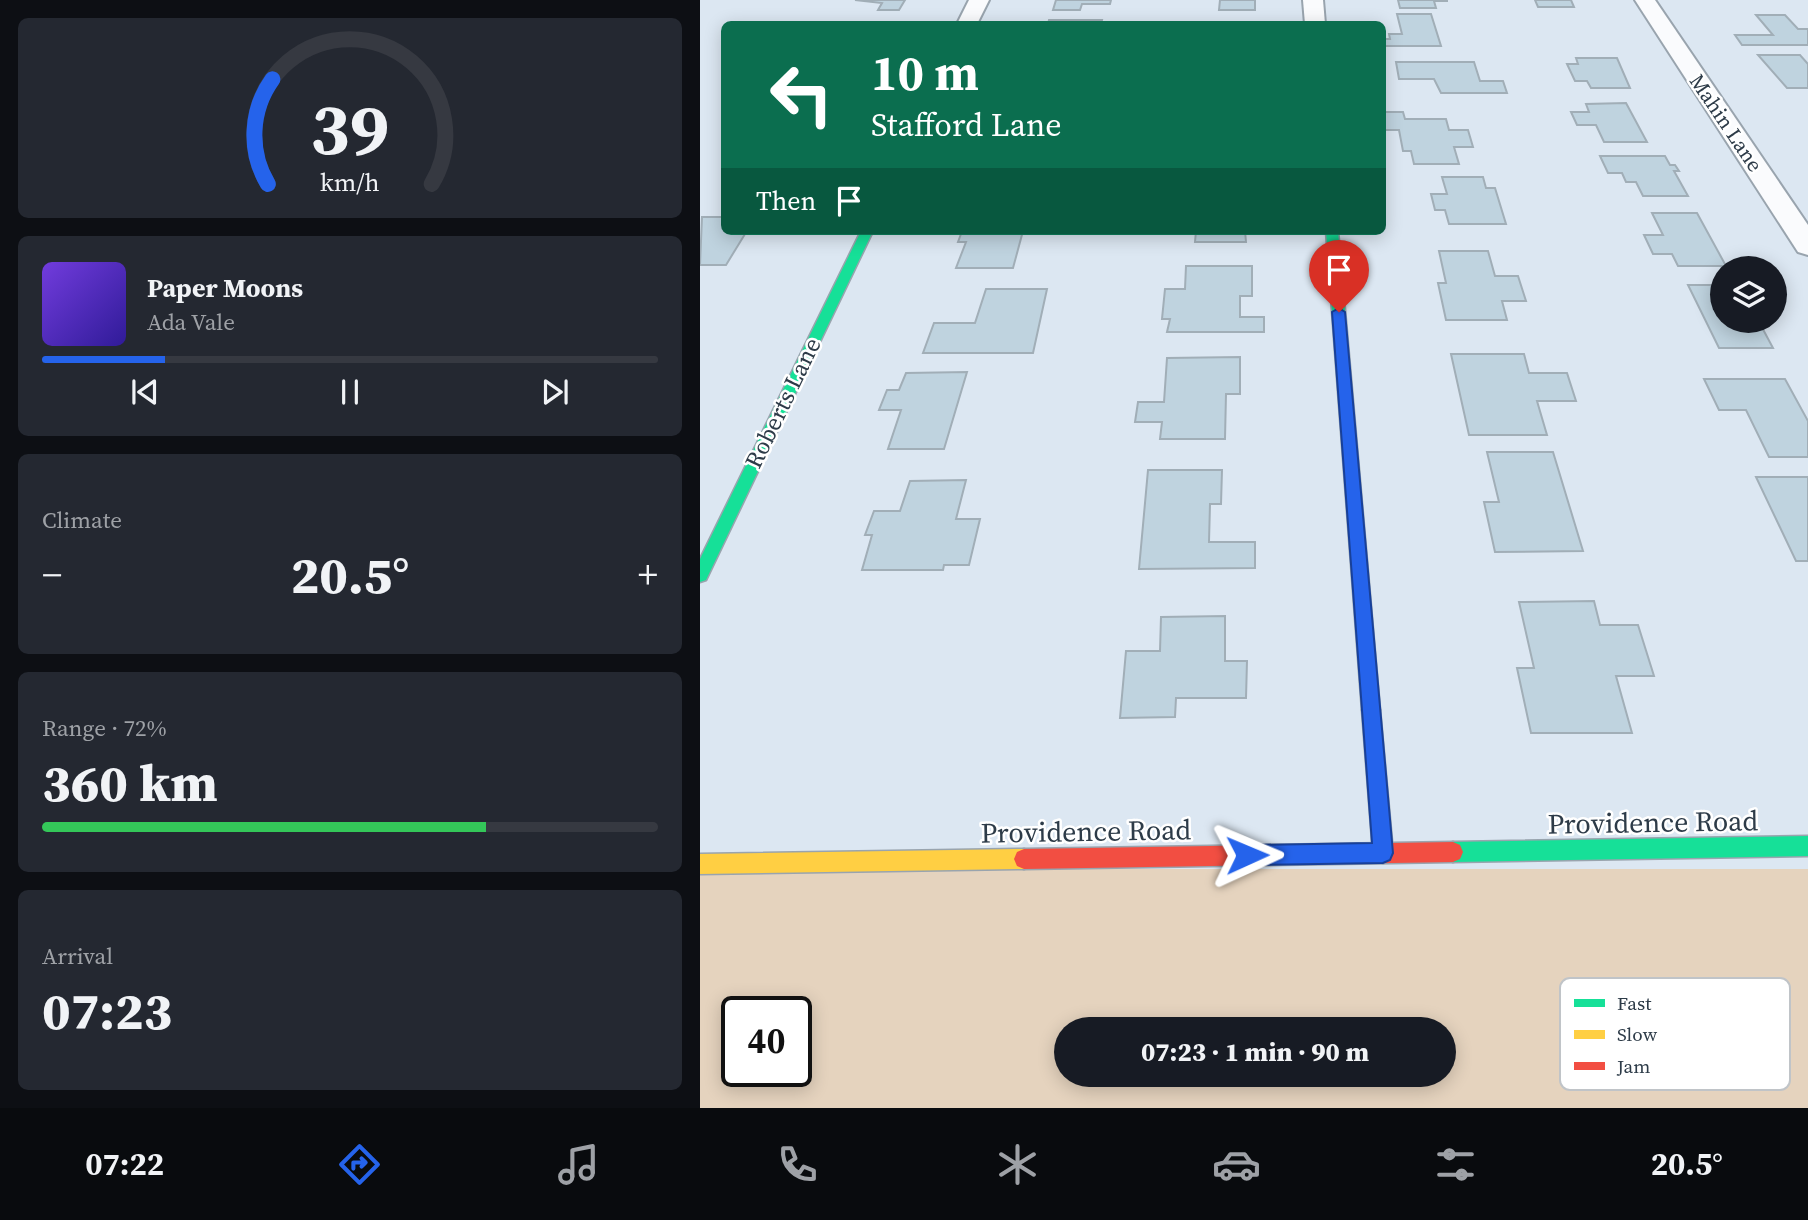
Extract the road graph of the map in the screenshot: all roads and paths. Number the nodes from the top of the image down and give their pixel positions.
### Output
1 (979, 0) edge
2 (1313, 0) edge
3 (1645, 0) edge
4 (968, 21) edge
5 (1315, 21) edge
6 (865, 235) edge
7 (1332, 235) edge
8 (1808, 246) edge
9 (700, 575) edge
10 (1808, 846) edge
11 (1383, 853) junction
12 (700, 864) edge

1 - 4 street
2 - 5 street
3 - 8 street, Mahin Lane
6 - 9 street, Roberts Lane
7 - 11 street
10 - 11 street, Providence Road
11 - 12 street, Providence Road

